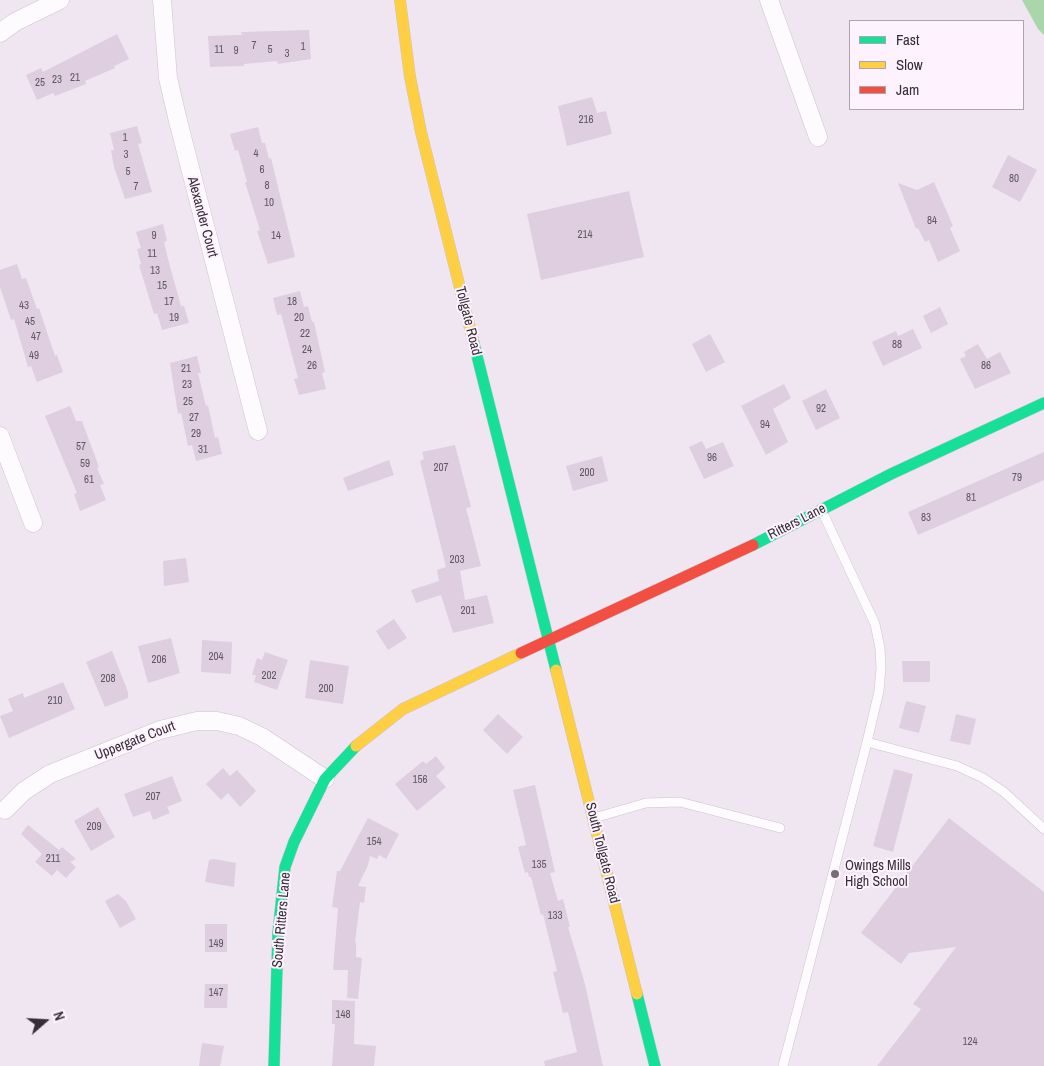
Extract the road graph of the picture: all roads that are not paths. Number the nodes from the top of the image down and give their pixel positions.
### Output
1 (60, 0) edge
2 (162, 0) edge
3 (400, 0) edge
4 (769, 0) edge
5 (0, 33) edge
6 (818, 137) dead end
7 (1044, 403) edge
8 (258, 431) dead end
9 (0, 436) edge
10 (822, 510) junction
11 (33, 523) dead end
12 (550, 640) junction
13 (867, 742) junction
14 (324, 779) junction
15 (5, 810) dead end
16 (594, 818) junction
17 (780, 828) dead end
18 (1044, 829) edge
19 (274, 1066) edge
20 (655, 1066) edge
21 (783, 1066) edge

1 - 5 street
2 - 8 street, Alexander Court
3 - 12 street, Tollgate Road
4 - 6 street
7 - 10 street, Ritters Lane
9 - 11 street
10 - 12 street, Ritters Lane
10 - 13 lane
12 - 14 street, South Ritters Lane
12 - 16 street, South Tollgate Road
13 - 18 lane
13 - 21 lane
14 - 15 street, Uppergate Court
14 - 19 street, South Ritters Lane
16 - 17 lane
16 - 20 street, South Tollgate Road

